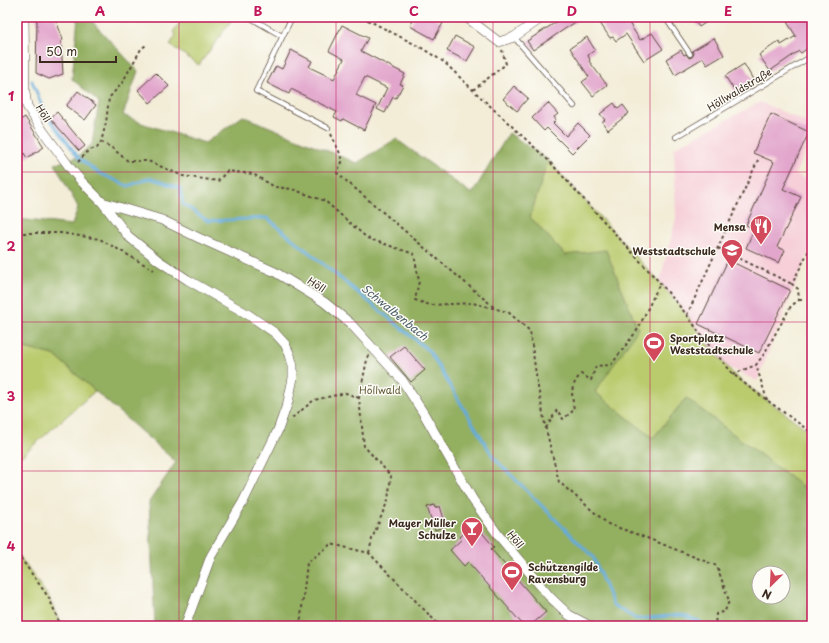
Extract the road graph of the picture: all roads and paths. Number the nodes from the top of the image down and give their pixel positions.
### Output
1 (24, 17) edge
2 (249, 17) edge
3 (292, 17) edge
4 (362, 17) edge
5 (466, 17) edge
6 (543, 17) edge
7 (665, 17) edge
8 (282, 36) junction
9 (514, 38) junction
10 (499, 42) junction
11 (146, 46) dead end
12 (690, 54) dead end
13 (812, 56) edge
14 (473, 90) junction
15 (574, 106) dead end
16 (328, 128) joint
17 (676, 137) dead end
18 (101, 142) junction
19 (758, 160) dead end
20 (78, 163) dead end
21 (102, 202) junction
22 (17, 233) edge
23 (812, 244) edge
24 (718, 248) junction
25 (156, 272) dead end
26 (660, 282) junction
27 (792, 284) junction
28 (799, 300) junction
29 (805, 300) dead end
30 (497, 309) junction
31 (687, 314) junction
32 (370, 344) junction
33 (756, 365) junction
34 (733, 374) junction
35 (359, 398) junction
36 (768, 401) junction
37 (546, 428) junction
38 (278, 430) junction
39 (812, 433) edge
40 (17, 553) edge
41 (369, 553) junction
42 (61, 626) edge
43 (185, 626) edge
44 (300, 626) edge
45 (440, 626) edge
46 (590, 626) edge
47 (715, 626) edge

1 - 21 street, Höll
2 - 8 lane
3 - 8 lane
4 - 14 path
5 - 10 street
6 - 9 street
7 - 12 lane
8 - 16 lane
9 - 10 street
9 - 15 lane
10 - 14 path
11 - 18 path
13 - 17 lane, Höllwaldstraße
14 - 26 path
16 - 30 path
18 - 20 path
18 - 30 path
19 - 24 path
21 - 32 street, Höll
21 - 38 street
22 - 25 path
23 - 27 path
24 - 27 path
24 - 31 path
26 - 31 path
26 - 37 path
27 - 28 path
28 - 29 path
28 - 33 path
30 - 37 path
31 - 34 path
32 - 35 path
32 - 46 street, Höll
33 - 34 path
33 - 36 path
34 - 36 path
35 - 38 path
35 - 41 path
36 - 39 path
37 - 47 path
38 - 43 street
40 - 42 path
41 - 44 path
41 - 45 path

